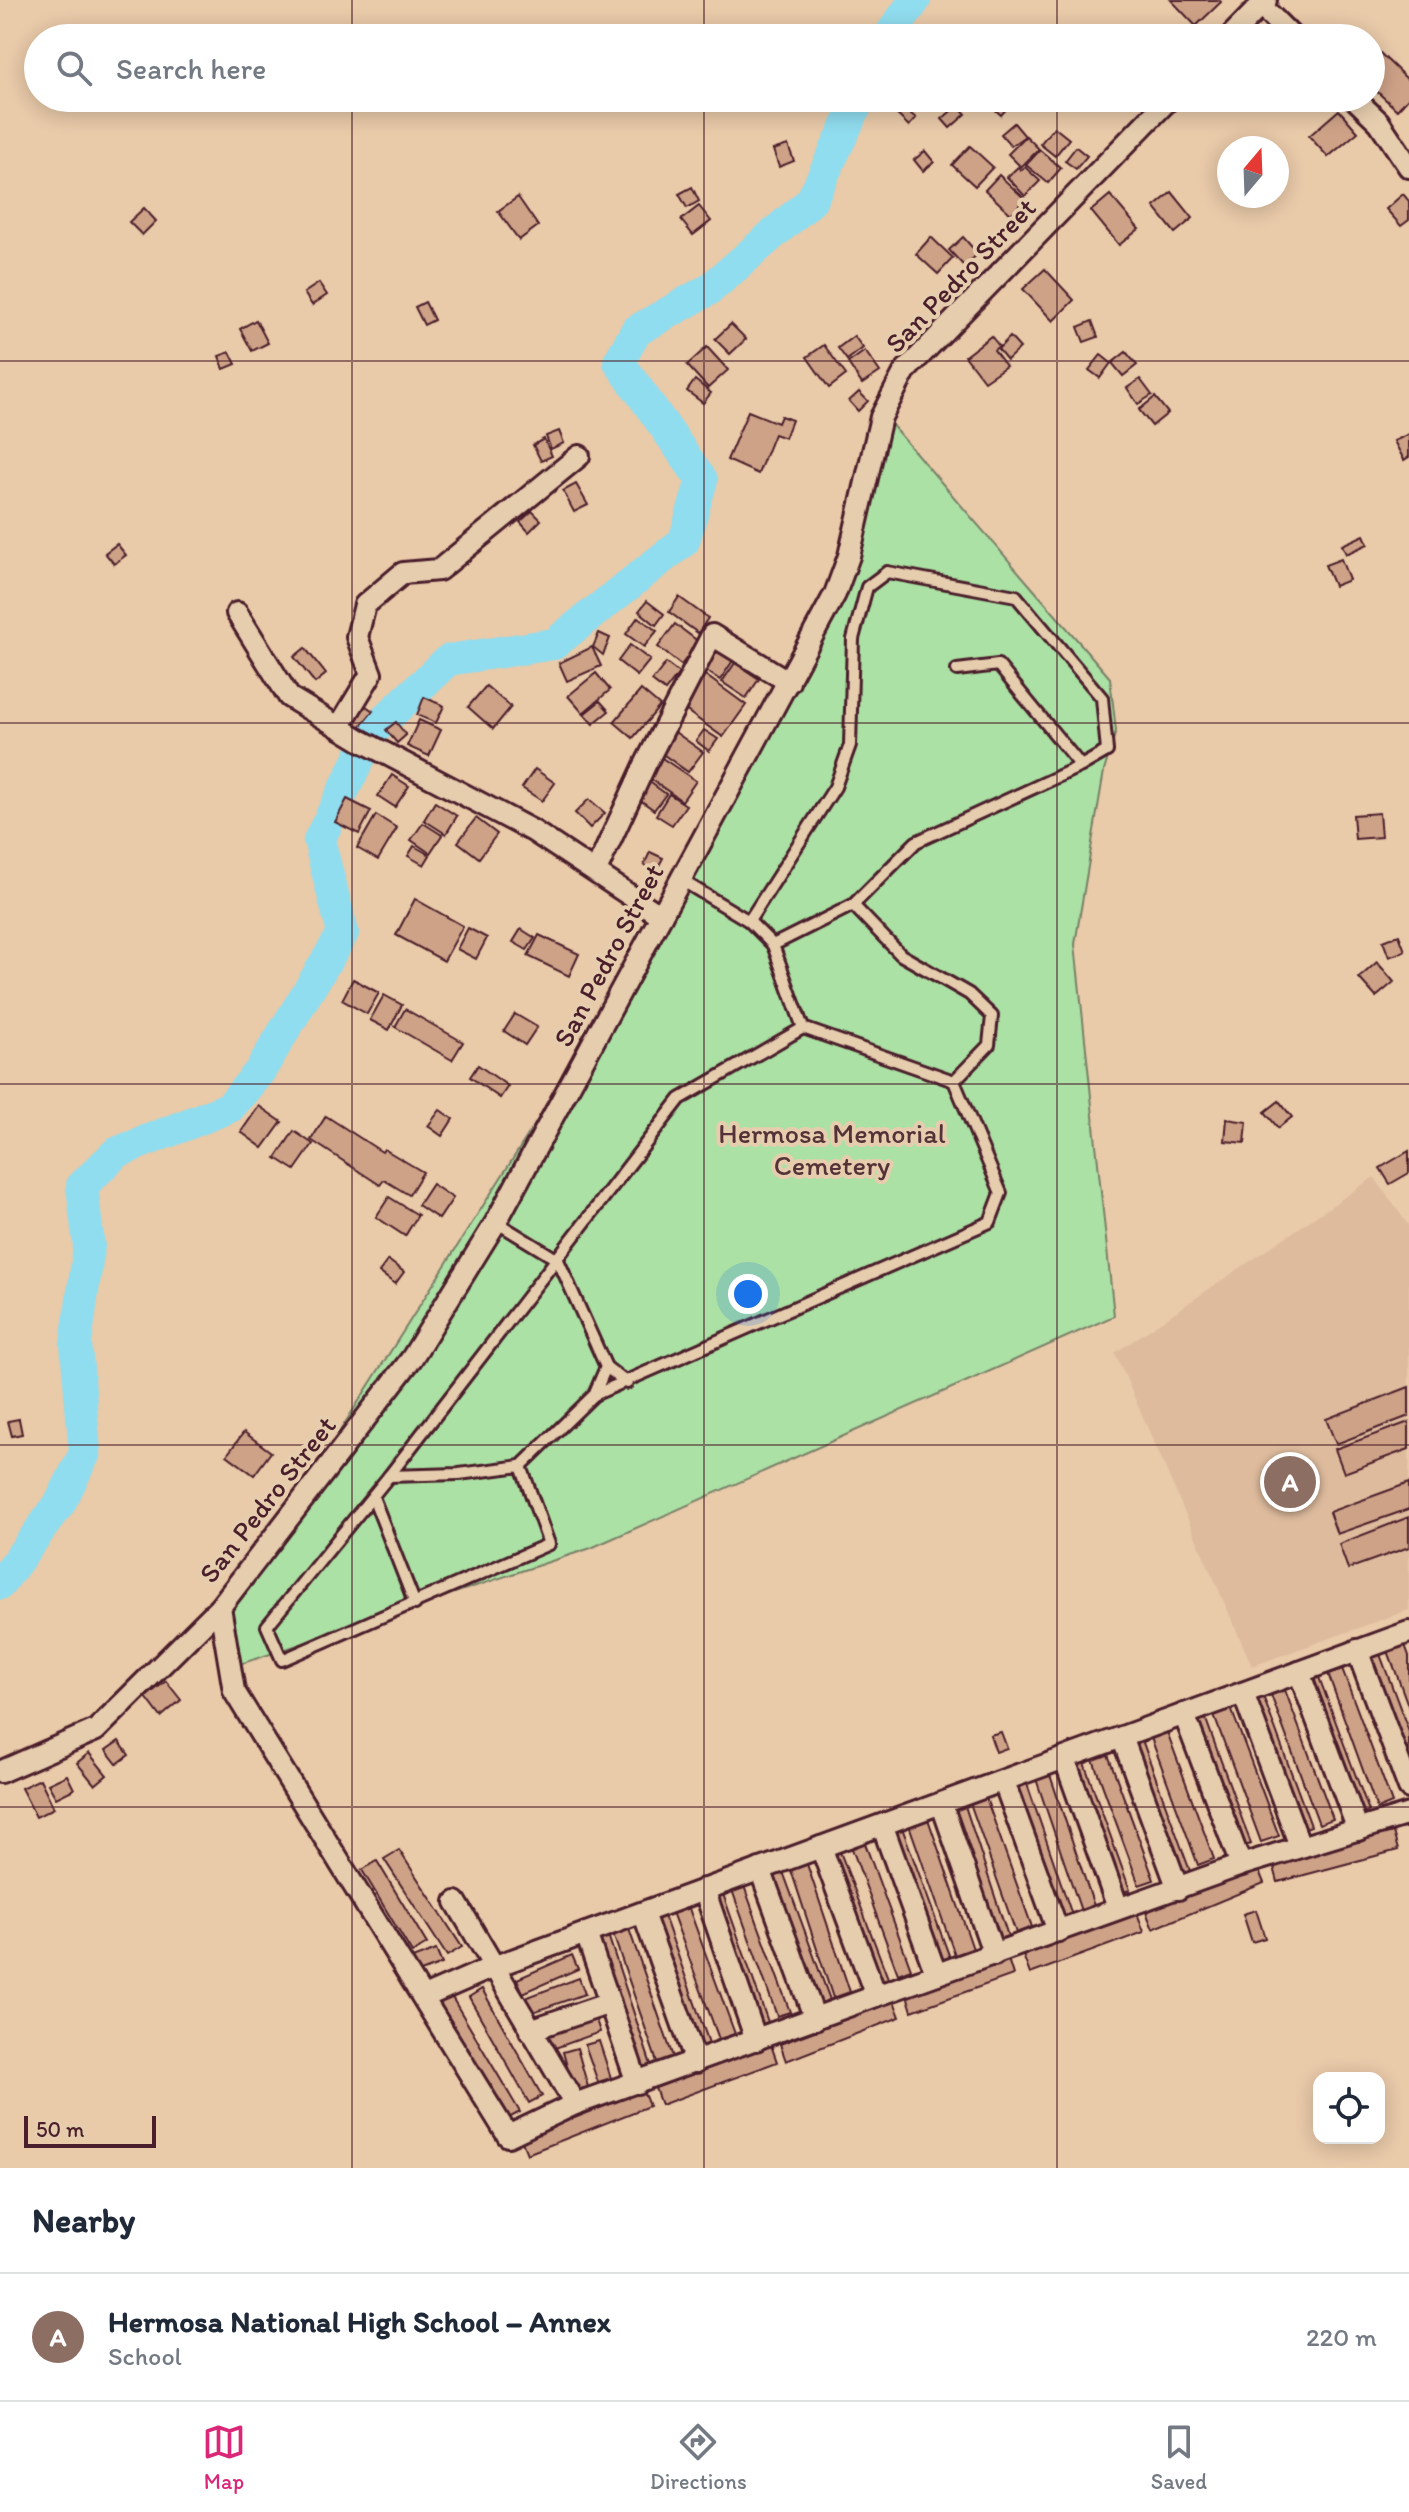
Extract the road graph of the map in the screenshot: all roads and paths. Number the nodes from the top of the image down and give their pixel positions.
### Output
1 (1263, 3) edge
2 (1243, 24) edge
3 (1281, 24) edge
4 (1156, 112) edge
5 (1369, 112) edge
6 (1409, 167) edge
7 (579, 456) dead end
8 (237, 613) dead end
9 (957, 670) dead end
10 (789, 682) junction
11 (339, 727) junction
12 (1081, 766) junction
13 (596, 871) junction
14 (681, 880) junction
15 (853, 905) junction
16 (661, 916) junction
17 (749, 921) junction
18 (773, 945) junction
19 (803, 1028) junction
20 (954, 1081) junction
21 (496, 1222) junction
22 (558, 1260) junction
23 (606, 1367) junction
24 (627, 1383) junction
25 (594, 1395) junction
26 (521, 1466) junction
27 (389, 1476) junction
28 (373, 1497) junction
29 (415, 1604) junction
30 (220, 1607) junction
31 (1409, 1632) edge
32 (1357, 1650) junction
33 (1299, 1672) junction
34 (1243, 1693) junction
35 (1184, 1714) junction
36 (1122, 1737) junction
37 (1065, 1760) junction
38 (0, 1772) edge
39 (1004, 1782) junction
40 (1409, 1788) edge
41 (942, 1805) junction
42 (1409, 1814) edge
43 (883, 1827) junction
44 (1358, 1830) junction
45 (1300, 1846) junction
46 (821, 1847) junction
47 (1241, 1865) junction
48 (760, 1869) junction
49 (704, 1889) junction
50 (1178, 1889) junction
51 (456, 1902) dead end
52 (1118, 1908) junction
53 (643, 1913) junction
54 (1058, 1931) junction
55 (586, 1933) junction
56 (994, 1955) junction
57 (493, 1967) junction
58 (936, 1974) junction
59 (876, 1996) junction
60 (424, 1997) junction
61 (610, 2003) junction
62 (815, 2019) junction
63 (530, 2030) junction
64 (756, 2040) junction
65 (696, 2062) junction
66 (637, 2083) junction
67 (575, 2104) junction

1 - 2 street
1 - 3 street
4 - 10 street, San Pedro Street
5 - 6 street
7 - 11 street
8 - 11 street
9 - 12 lane
10 - 13 street
10 - 14 street, San Pedro Street
11 - 13 street
12 - 15 lane
12 - 17 lane
13 - 16 street
14 - 16 street, San Pedro Street
14 - 17 lane
15 - 18 lane
15 - 20 lane
16 - 21 street, San Pedro Street
17 - 18 lane
18 - 19 lane
19 - 20 lane
19 - 22 lane
20 - 24 lane
21 - 22 lane
21 - 30 street, San Pedro Street
22 - 23 lane
22 - 27 lane
23 - 24 lane
23 - 25 lane
24 - 25 lane
25 - 26 lane
26 - 27 lane
26 - 29 lane
27 - 28 lane
28 - 29 lane
28 - 29 lane
30 - 38 street, San Pedro Street
30 - 60 street
31 - 32 street
32 - 33 street
32 - 40 street
33 - 34 street
33 - 44 street
34 - 35 street
34 - 45 street
35 - 36 street
35 - 47 street
36 - 37 street
36 - 50 street
37 - 39 street
37 - 52 street
39 - 41 street
39 - 54 street
41 - 43 street
41 - 56 street
42 - 44 street
43 - 46 street
43 - 58 street
44 - 45 street
45 - 47 street
46 - 48 street
46 - 59 street
47 - 50 street
48 - 49 street
48 - 62 street
49 - 53 street
49 - 64 street
50 - 52 street
51 - 57 street
52 - 54 street
53 - 55 street
53 - 65 street
54 - 56 street
55 - 57 street
55 - 61 street
56 - 58 street
57 - 60 street
57 - 63 street
58 - 59 street
59 - 62 street
60 - 67 street
61 - 63 street
61 - 66 street
62 - 64 street
63 - 67 street
64 - 65 street
65 - 66 street
66 - 67 street

